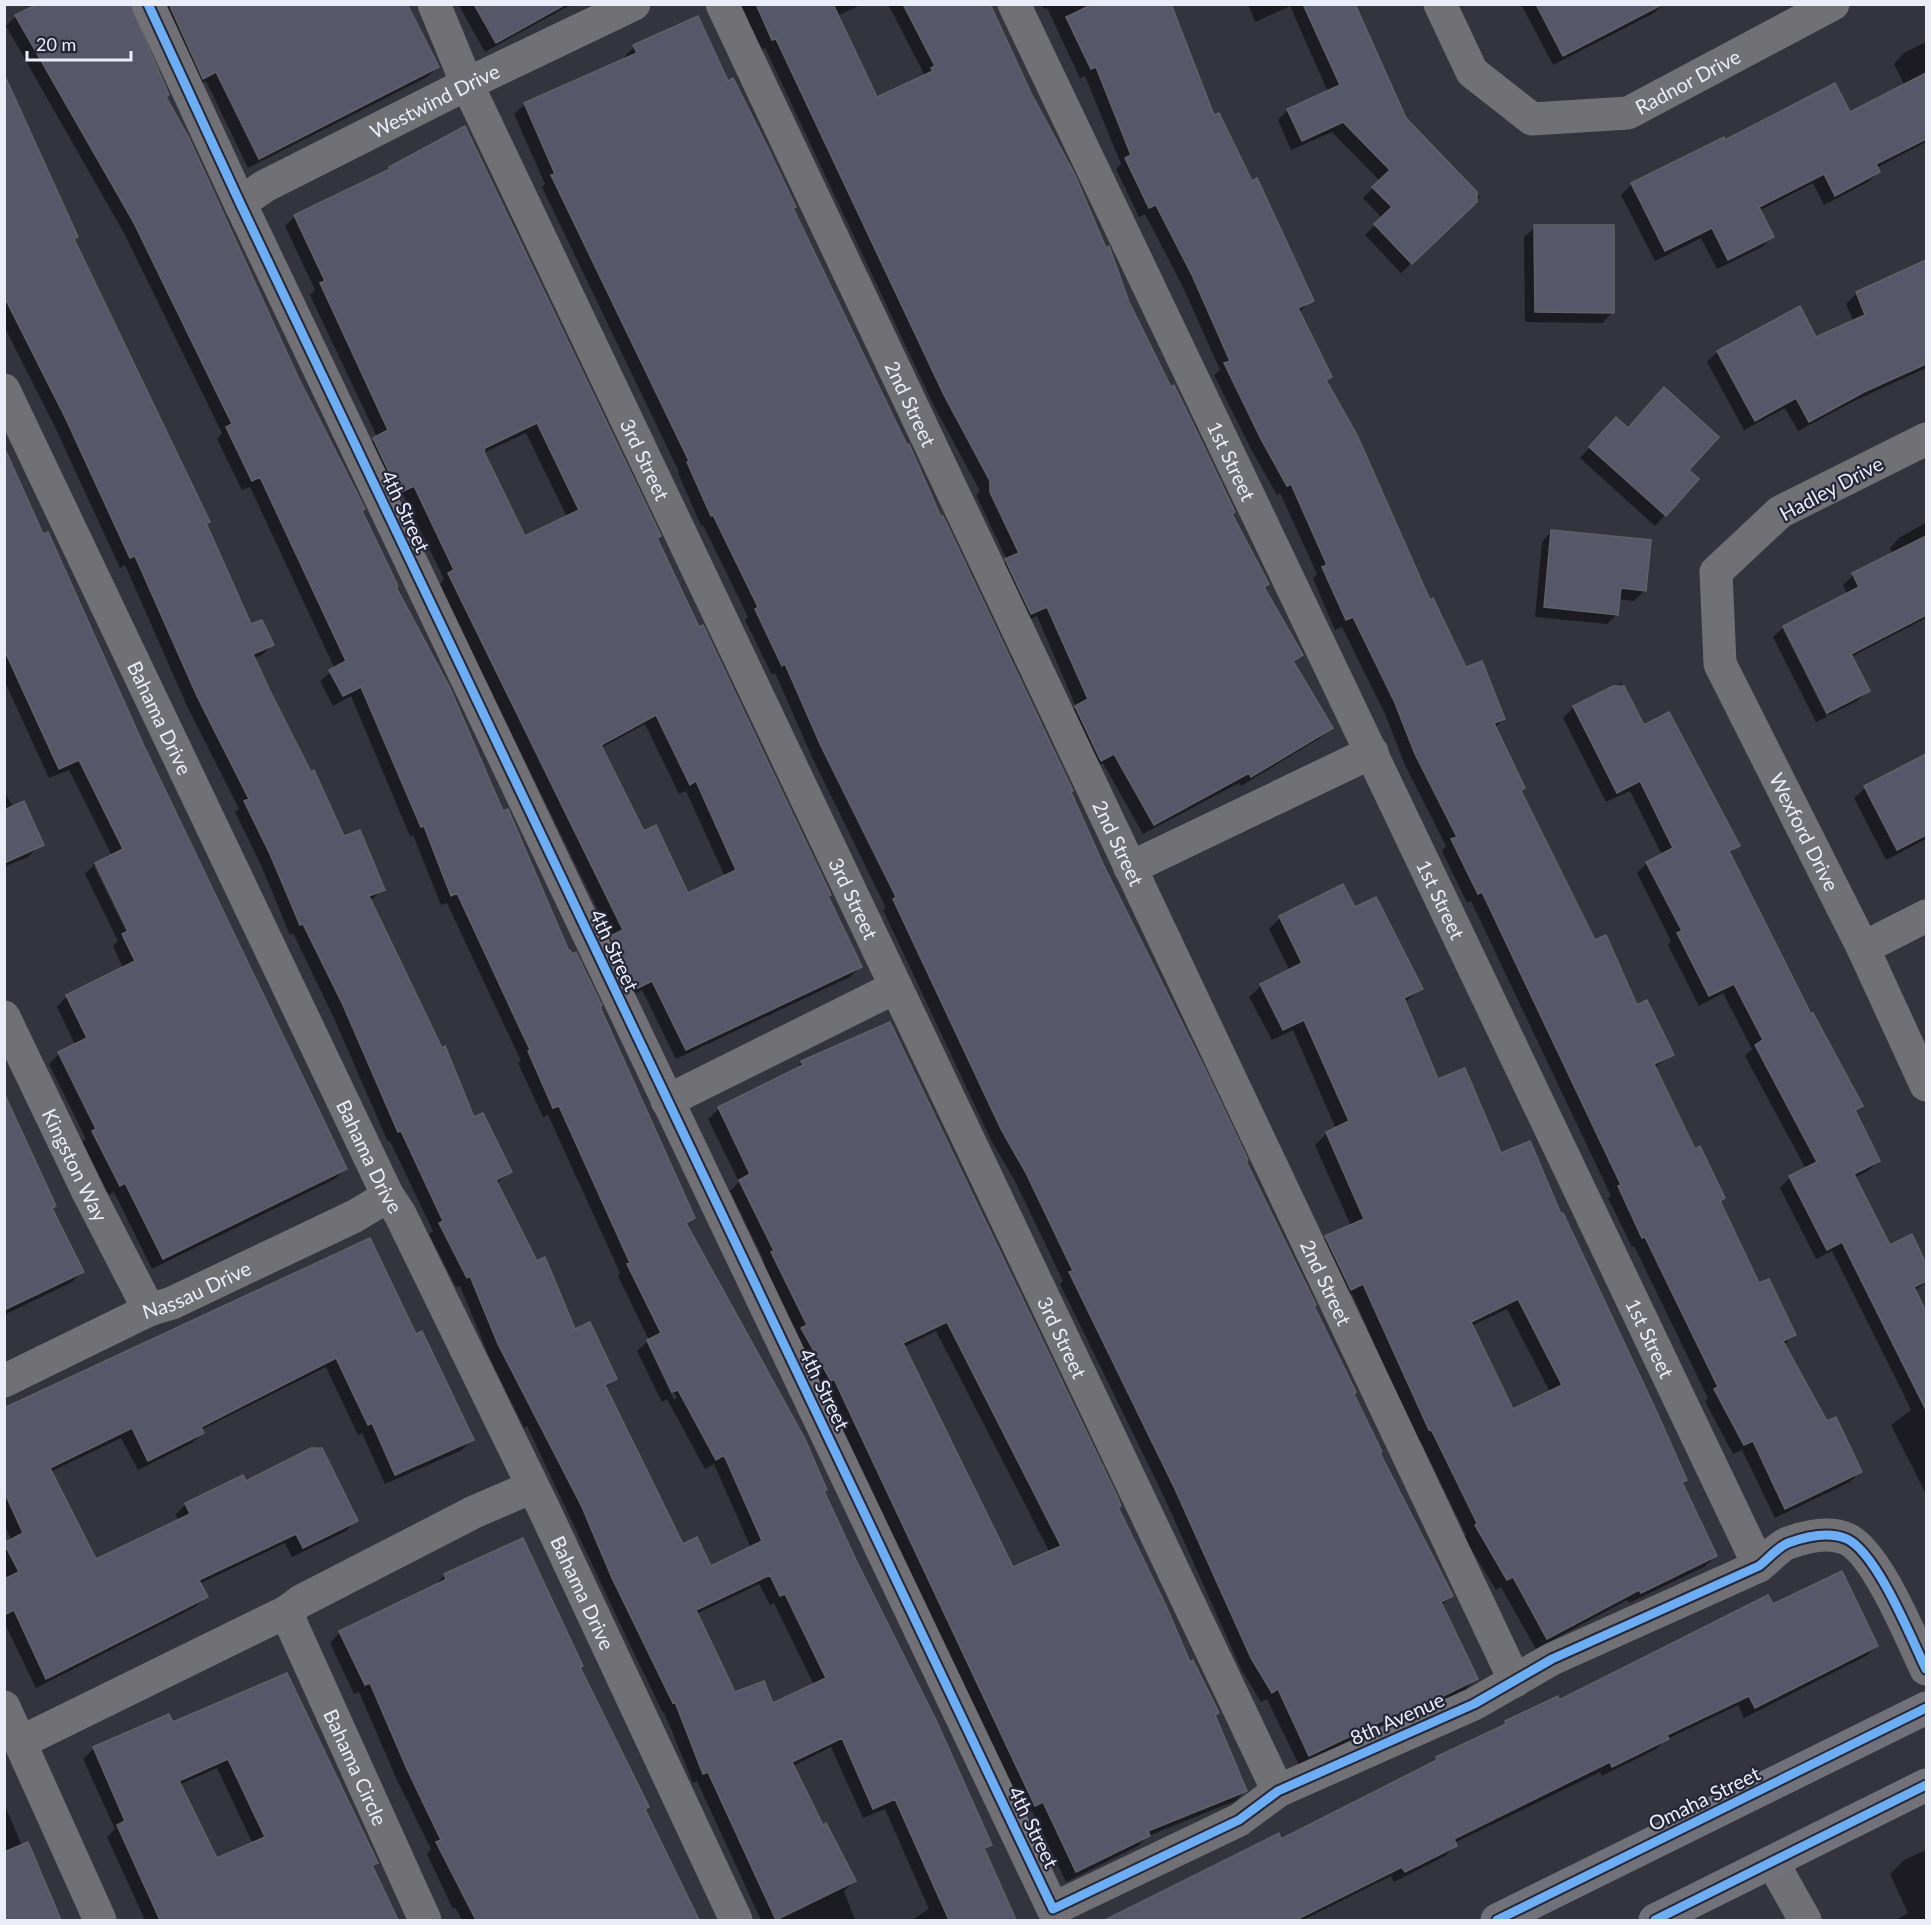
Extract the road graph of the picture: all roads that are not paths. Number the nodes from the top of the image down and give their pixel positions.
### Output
1 (148, 4) edge
2 (434, 4) edge
3 (634, 4) edge
4 (722, 4) edge
5 (1014, 4) edge
6 (1440, 4) edge
7 (1833, 4) edge
8 (467, 84) junction
9 (240, 203) junction
10 (4, 390) edge
11 (1926, 439) edge
12 (1716, 572) joint
13 (1372, 752) junction
14 (1130, 868) junction
15 (1926, 916) edge
16 (1863, 948) junction
17 (896, 987) junction
18 (4, 1017) edge
19 (1926, 1084) edge
20 (668, 1101) junction
21 (388, 1196) junction
22 (149, 1310) junction
23 (4, 1381) edge
24 (532, 1487) junction
25 (1759, 1566) junction
26 (286, 1612) junction
27 (1926, 1669) edge
28 (1515, 1682) junction
29 (4, 1707) edge
30 (1926, 1708) edge
31 (21, 1742) junction
32 (1926, 1785) edge
33 (1278, 1791) junction
34 (1773, 1863) junction
35 (1053, 1909) joint
36 (100, 1920) edge
37 (425, 1920) edge
38 (736, 1920) edge
39 (1497, 1920) edge
40 (1655, 1920) edge
41 (1805, 1920) edge

1 - 9 street, 4th Street
2 - 8 street, 3rd Street
3 - 8 street, Westwind Drive
4 - 14 street, 2nd Street
5 - 13 street, 1st Street
6 - 7 street, Radnor Drive
8 - 9 street, Westwind Drive
8 - 17 street, 3rd Street
9 - 20 street, 4th Street
10 - 21 street, Bahama Drive
11 - 12 street, Hadley Drive
12 - 16 street, Wexford Drive
13 - 14 street
13 - 25 street, 1st Street
14 - 28 street, 2nd Street
15 - 16 street
16 - 19 street, Wexford Drive
17 - 20 street
17 - 33 street, 3rd Street
18 - 22 street, Kingston Way
20 - 35 street, 4th Street
21 - 22 street, Nassau Drive
21 - 24 street, Bahama Drive
22 - 23 street, Nassau Drive
24 - 26 street
24 - 38 street, Bahama Drive
25 - 27 street
25 - 28 street, 8th Avenue
26 - 31 street
26 - 37 street, Bahama Circle
28 - 33 street, 8th Avenue
29 - 31 street
30 - 39 main road, Omaha Street
31 - 36 street
32 - 34 main road
33 - 35 street, 8th Avenue
34 - 40 main road
34 - 41 street

